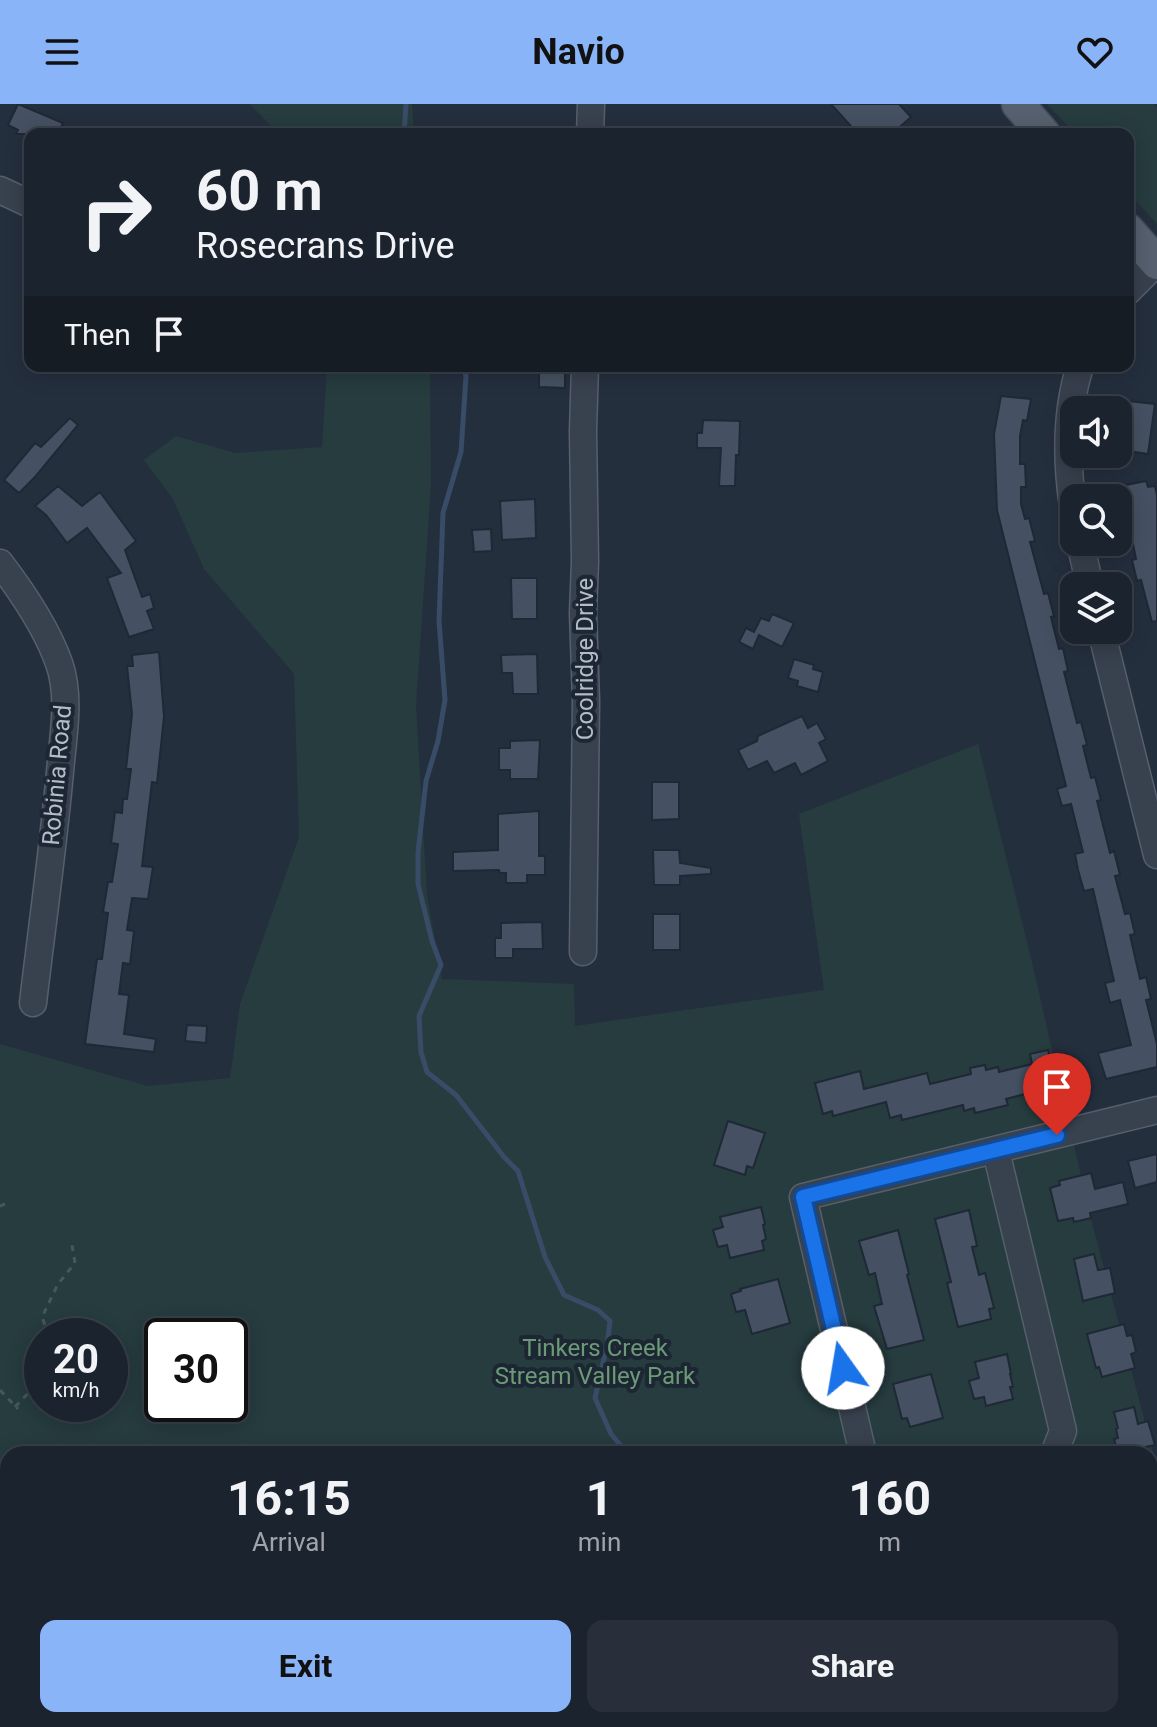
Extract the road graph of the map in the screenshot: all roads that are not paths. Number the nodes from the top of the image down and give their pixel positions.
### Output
1 (591, 104) edge
2 (1018, 104) edge
3 (590, 128) edge
4 (1039, 128) edge
5 (0, 190) edge
6 (24, 201) edge
7 (1134, 237) edge
8 (1157, 262) edge
9 (1134, 285) edge
10 (585, 372) edge
11 (1078, 372) edge
12 (1071, 484) edge
13 (0, 563) edge
14 (1104, 644) edge
15 (1157, 855) edge
16 (583, 952) dead end
17 (33, 1003) dead end
18 (1157, 1110) edge
19 (996, 1151) junction
20 (861, 1446) edge
21 (1057, 1446) edge

1 - 3 street
2 - 4 main road
5 - 6 street
7 - 8 main road
8 - 9 street
10 - 16 street, Coolridge Drive
11 - 12 street
13 - 17 street, Robinia Road
14 - 15 street
18 - 19 street
19 - 20 street
19 - 21 street

